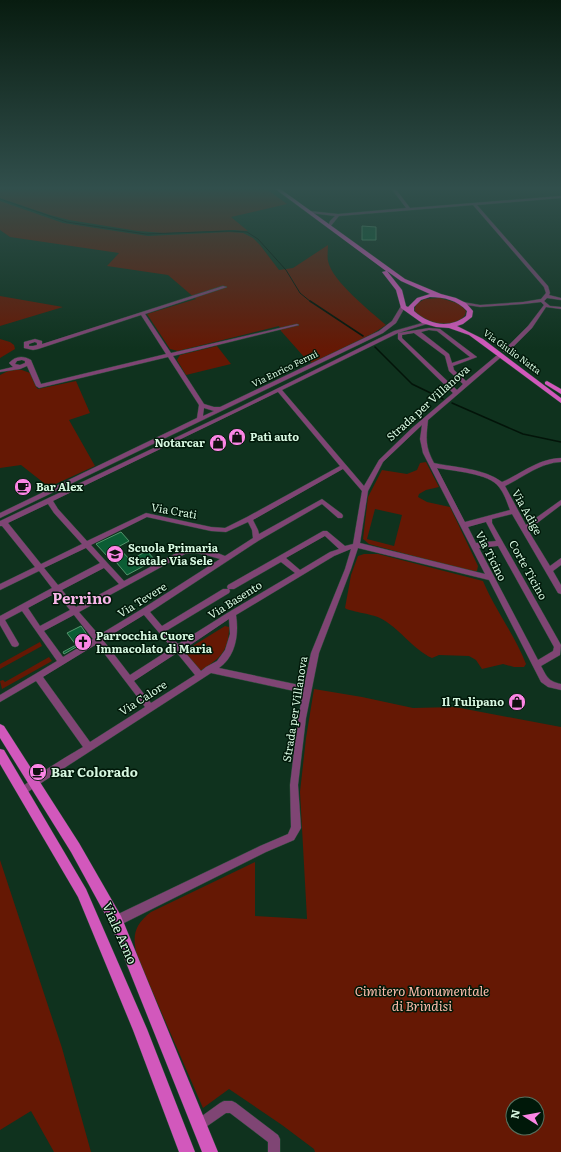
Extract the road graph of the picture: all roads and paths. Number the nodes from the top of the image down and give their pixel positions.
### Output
1 (343, 242) edge
2 (352, 242) edge
3 (506, 242) edge
4 (225, 287) dead end
5 (441, 296) junction
6 (544, 298) junction
7 (561, 299) edge
8 (413, 303) junction
9 (463, 303) junction
10 (488, 306) junction
11 (545, 306) junction
12 (403, 307) junction
13 (561, 308) edge
14 (411, 312) junction
15 (142, 313) junction
16 (469, 316) junction
17 (428, 323) junction
18 (297, 324) dead end
19 (449, 326) junction
20 (417, 332) junction
21 (28, 348) junction
22 (506, 351) dead end
23 (170, 355) junction
24 (498, 357) dead end
25 (27, 360) junction
26 (17, 364) junction
27 (450, 365) junction
28 (0, 371) edge
29 (32, 371) junction
30 (466, 384) junction
31 (279, 390) junction
32 (561, 392) edge
33 (456, 393) junction
34 (561, 401) edge
35 (202, 405) junction
36 (221, 409) junction
37 (200, 419) junction
38 (425, 420) junction
39 (561, 460) edge
40 (432, 465) junction
41 (344, 466) junction
42 (501, 485) junction
43 (366, 491) junction
44 (49, 500) junction
45 (561, 502) edge
46 (514, 511) junction
47 (340, 516) dead end
48 (489, 518) junction
49 (1, 520) edge
50 (249, 520) junction
51 (463, 525) junction
52 (525, 529) junction
53 (256, 539) junction
54 (500, 542) junction
55 (87, 545) junction
56 (356, 545) junction
57 (474, 546) junction
58 (344, 549) junction
59 (282, 558) junction
60 (226, 559) junction
61 (561, 561) edge
62 (105, 564) junction
63 (40, 568) junction
64 (549, 570) junction
65 (299, 574) junction
66 (490, 578) junction
67 (123, 584) junction
68 (0, 587) edge
69 (56, 590) junction
70 (561, 590) edge
71 (23, 607) junction
72 (74, 610) junction
73 (145, 611) junction
74 (232, 614) junction
75 (0, 619) edge
76 (39, 630) junction
77 (161, 630) junction
78 (98, 640) junction
79 (15, 644) dead end
80 (179, 649) junction
81 (62, 662) junction
82 (536, 665) junction
83 (209, 669) junction
84 (200, 675) junction
85 (38, 677) junction
86 (130, 680) junction
87 (561, 687) edge
88 (307, 690) junction
89 (0, 699) edge
90 (150, 707) junction
91 (0, 729) edge
92 (88, 747) junction
93 (0, 754) edge
94 (35, 782) junction
95 (22, 792) junction
96 (116, 921) junction
97 (199, 1125) junction
98 (187, 1152) edge
99 (210, 1152) edge
100 (274, 1152) edge

1 - 12 main road
2 - 5 main road
3 - 6 street
4 - 15 street
5 - 8 main road
5 - 9 main road
6 - 7 street
6 - 10 street
6 - 11 street
8 - 12 main road
8 - 14 main road
9 - 10 street
9 - 16 main road, Via Giulio Natta
10 - 16 street
11 - 13 street
11 - 22 street
12 - 14 main road
12 - 36 street, Via Enrico Fermi
14 - 17 main road
15 - 21 street
15 - 23 street
16 - 19 main road
16 - 32 main road, Via Giulio Natta
17 - 19 main road, Via Giulio Natta
17 - 31 street, Via Enrico Fermi
18 - 23 street
19 - 34 main road, Via Giulio Natta
20 - 27 street
20 - 27 street
20 - 33 street
21 - 25 street
21 - 26 street
23 - 29 street
23 - 35 street
24 - 30 street, Strada per Villanova
25 - 26 street
25 - 26 street
25 - 29 street
26 - 28 street
26 - 29 street
27 - 30 street
30 - 33 street, Strada per Villanova
31 - 41 street, Via Enrico Fermi
31 - 44 street, Via Enrico Fermi
33 - 38 street, Strada per Villanova
35 - 36 street
35 - 37 street
36 - 37 street, Via Enrico Fermi
37 - 49 street, Via Enrico Fermi
38 - 40 street, Via Ticino
38 - 43 street, Strada per Villanova
39 - 42 street
40 - 42 street, Via Adige
40 - 51 street, Via Ticino
41 - 43 street, Via Enrico Fermi
41 - 50 street, Via Crati
42 - 46 street, Via Adige
43 - 56 street, Strada per Villanova
44 - 49 street, Via Enrico Fermi
44 - 55 street
45 - 52 street
46 - 48 street
46 - 52 street, Via Adige
47 - 53 street, Via Tevere
48 - 51 street
48 - 54 street, Corte Ticino
49 - 63 street
50 - 53 street
50 - 55 street, Via Crati
51 - 57 street, Via Ticino
52 - 64 street, Via Adige
53 - 60 street, Via Tevere
54 - 57 street
54 - 82 street, Corte Ticino
55 - 62 street
55 - 63 street, Via Crati
56 - 58 street, Via Basento
56 - 66 street
56 - 88 street, Strada per Villanova
57 - 66 street, Via Ticino
58 - 59 street
58 - 65 street, Via Basento
59 - 65 street
59 - 77 street
60 - 67 street
60 - 73 street, Via Tevere
61 - 64 street
62 - 67 street
62 - 69 street
63 - 68 street, Via Crati
63 - 69 street
64 - 70 street, Via Adige
65 - 74 street, Via Basento
66 - 82 street, Via Ticino
67 - 72 street
69 - 71 street
69 - 72 street
71 - 75 street
71 - 76 street
72 - 76 street
72 - 78 street
73 - 77 street
73 - 78 street, Via Tevere
74 - 80 street, Via Basento
74 - 83 street, Via Calore
75 - 79 street
76 - 81 street
77 - 80 street
78 - 81 street, Via Tevere
78 - 86 street
80 - 84 street
80 - 86 street, Via Basento
81 - 85 street, Via Tevere
82 - 87 street, Via Ticino
83 - 84 street, Via Calore
83 - 88 street
84 - 90 street, Via Calore
85 - 89 street, Via Tevere
85 - 92 street
86 - 90 street
88 - 96 street, Strada per Villanova
90 - 92 street, Via Calore
91 - 94 main road, Viale Arno
92 - 94 street, Via Calore
93 - 95 main road, Viale Arno
94 - 95 street, Via Calore
94 - 96 main road, Viale Arno
95 - 98 main road, Viale Arno
96 - 97 main road, Viale Arno
97 - 99 main road, Viale Arno
97 - 100 street

